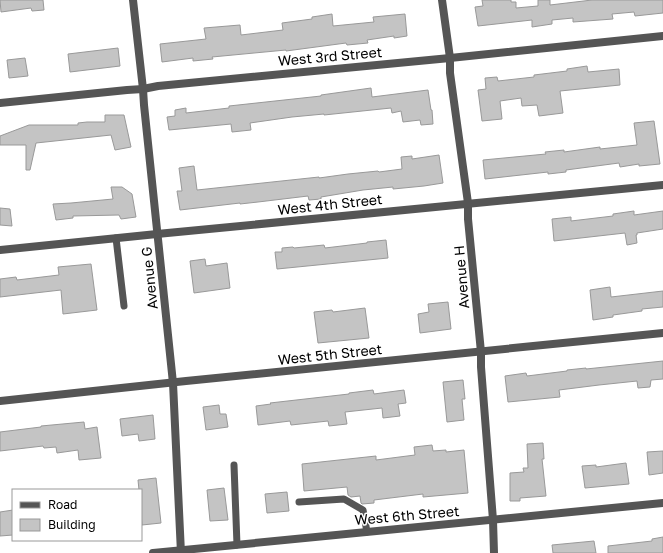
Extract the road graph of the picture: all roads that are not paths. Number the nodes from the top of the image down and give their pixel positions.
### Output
1 (133, 0) edge
2 (442, 0) edge
3 (663, 36) edge
4 (450, 58) junction
5 (143, 89) junction
6 (0, 103) edge
7 (663, 185) edge
8 (468, 203) junction
9 (157, 234) junction
10 (116, 238) junction
11 (0, 250) edge
12 (124, 306) dead end
13 (663, 333) edge
14 (481, 352) junction
15 (173, 383) junction
16 (0, 401) edge
17 (234, 465) dead end
18 (299, 502) dead end
19 (663, 503) edge
20 (493, 520) junction
21 (367, 532) junction
22 (237, 545) junction
23 (181, 552) edge
24 (154, 553) edge
25 (494, 553) edge

1 - 5 street, Avenue G
2 - 4 street, Avenue H
3 - 4 street, West 3rd Street
4 - 5 street, West 3rd Street
4 - 8 street, Avenue H
5 - 6 street, West 3rd Street
5 - 9 street, Avenue G
7 - 8 street, West 4th Street
8 - 9 street, West 4th Street
8 - 14 street, Avenue H
9 - 10 street, West 4th Street
9 - 15 street, Avenue G
10 - 11 street, West 4th Street
10 - 12 lane
13 - 14 street, West 5th Street
14 - 15 street, West 5th Street
14 - 20 street, Avenue H
15 - 16 street, West 5th Street
15 - 23 street, Avenue G
17 - 22 lane
18 - 21 lane
19 - 20 street, West 6th Street
20 - 21 street, West 6th Street
20 - 25 street, Avenue H
21 - 22 street, West 6th Street
22 - 23 street, West 6th Street
23 - 24 street, West 6th Street

